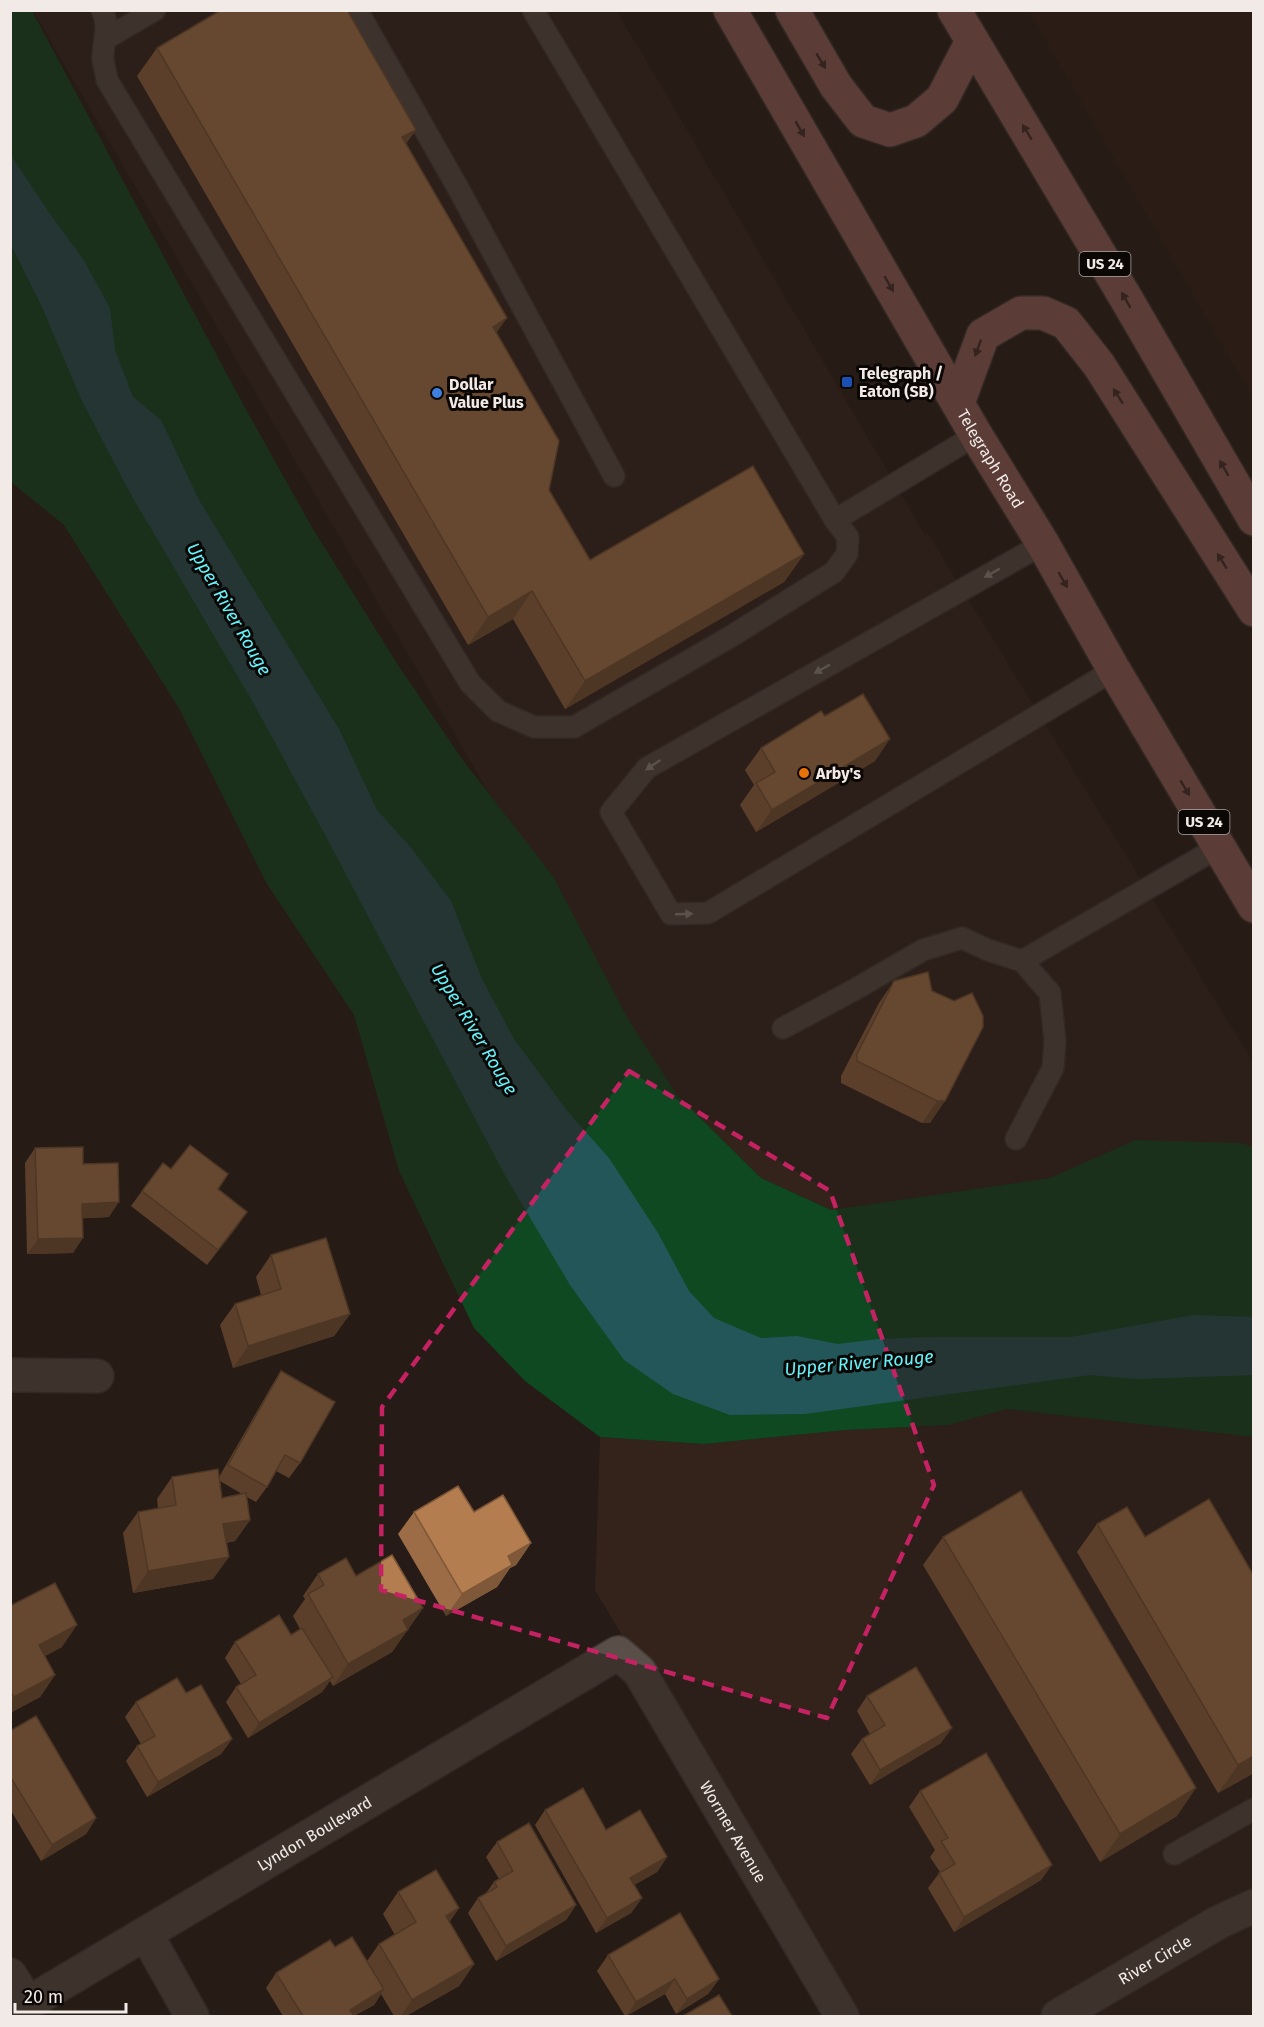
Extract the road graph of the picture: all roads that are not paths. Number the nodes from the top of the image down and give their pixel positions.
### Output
1 (102, 10) edge
2 (155, 10) edge
3 (357, 10) edge
4 (533, 10) edge
5 (730, 10) edge
6 (792, 10) edge
7 (954, 10) edge
8 (107, 38) junction
9 (972, 41) junction
10 (958, 403) junction
11 (976, 435) junction
12 (614, 476) dead end
13 (1254, 519) edge
14 (835, 520) junction
15 (1042, 544) junction
16 (1254, 610) edge
17 (1114, 669) junction
18 (1220, 847) junction
19 (1254, 906) edge
20 (1022, 961) junction
21 (783, 1028) dead end
22 (1016, 1139) dead end
23 (10, 1375) edge
24 (97, 1376) dead end
25 (618, 1653) joint
26 (1254, 1809) edge
27 (1174, 1854) dead end
28 (1254, 1906) edge
29 (146, 1934) junction
30 (10, 1975) edge
31 (19, 2009) edge
32 (192, 2016) edge
33 (842, 2016) edge
34 (1058, 2016) edge

1 - 8 lane
2 - 8 lane
3 - 12 lane
4 - 14 lane
5 -> 10 main road, Telegraph Road / US 24
6 -> 9 main road
7 - 9 main road, US 24
8 - 14 lane
13 -> 9 main road, US 24
10 - 11 main road, Telegraph Road / US 24
16 -> 10 main road
11 - 14 lane
11 - 15 main road, Telegraph Road / US 24
15 -> 17 main road, Telegraph Road / US 24
15 -> 17 lane
17 -> 18 main road, Telegraph Road / US 24
18 - 19 main road, Telegraph Road / US 24
18 - 20 lane
20 - 21 lane
20 - 22 lane
23 - 24 street
25 - 29 street, Lyndon Boulevard
25 - 33 street, Wormer Avenue
26 - 27 lane
28 - 34 street, River Circle
29 - 31 street, Lyndon Boulevard
29 - 32 street
30 - 31 street

